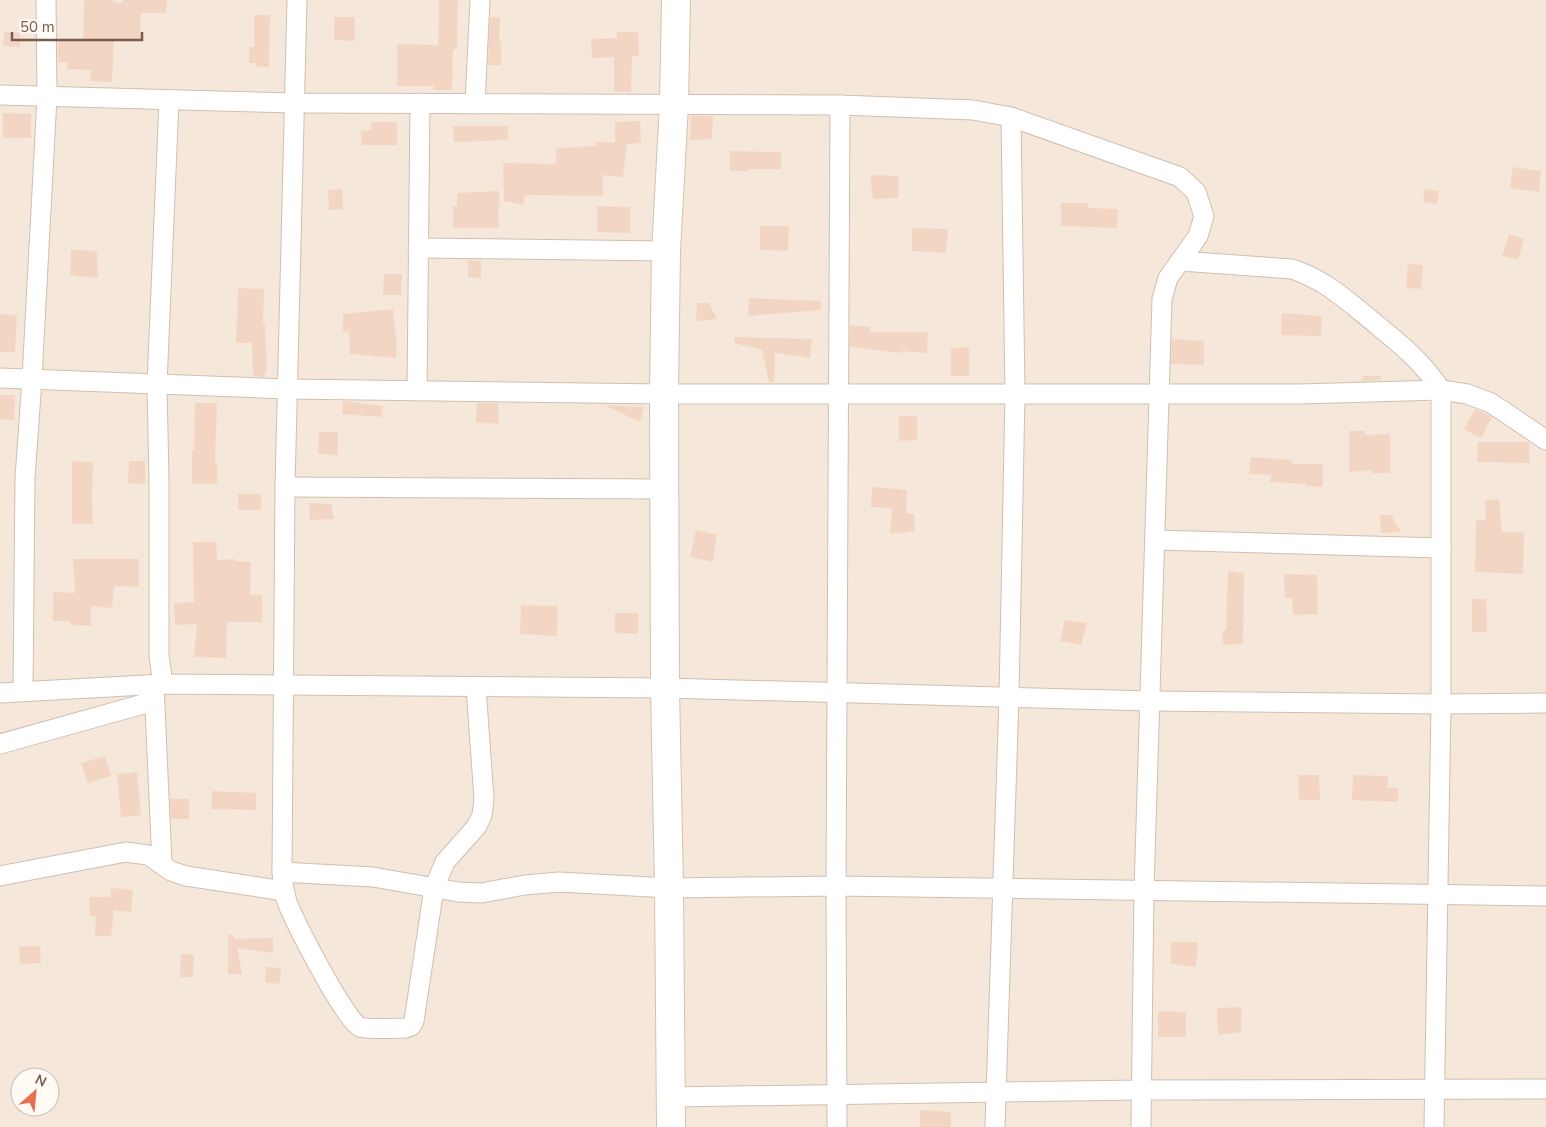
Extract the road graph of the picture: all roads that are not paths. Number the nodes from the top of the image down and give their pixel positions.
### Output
1 (46, 0) edge
2 (297, 0) edge
3 (480, 0) edge
4 (676, 0) edge
5 (0, 95) edge
6 (47, 98) junction
7 (169, 100) junction
8 (295, 103) junction
9 (420, 103) junction
10 (475, 104) junction
11 (674, 105) junction
12 (840, 105) junction
13 (1011, 118) junction
14 (418, 248) junction
15 (666, 251) junction
16 (1180, 261) junction
17 (0, 378) edge
18 (32, 379) junction
19 (157, 385) junction
20 (288, 389) junction
21 (1441, 390) junction
22 (417, 391) junction
23 (664, 394) junction
24 (838, 394) junction
25 (1015, 394) junction
26 (1159, 394) junction
27 (1546, 440) edge
28 (286, 487) junction
29 (665, 489) junction
30 (1155, 540) junction
31 (1441, 548) junction
32 (283, 686) junction
33 (476, 687) junction
34 (665, 688) junction
35 (157, 690) junction
36 (23, 691) junction
37 (0, 693) edge
38 (837, 693) junction
39 (1009, 697) junction
40 (1151, 701) junction
41 (1546, 703) edge
42 (1442, 704) junction
43 (0, 744) edge
44 (162, 864) junction
45 (0, 876) edge
46 (283, 882) junction
47 (836, 886) junction
48 (434, 888) junction
49 (669, 888) junction
50 (1003, 888) junction
51 (1144, 890) junction
52 (1438, 895) junction
53 (1546, 896) edge
54 (1546, 1089) edge
55 (1141, 1090) junction
56 (1435, 1090) junction
57 (996, 1093) junction
58 (838, 1094) junction
59 (671, 1097) junction
60 (671, 1127) edge
61 (837, 1127) edge
62 (995, 1127) edge
63 (1141, 1127) edge
64 (1434, 1127) edge

1 - 6 street
2 - 8 street
3 - 10 street
4 - 11 main road
5 - 6 street
6 - 7 street
6 - 18 street
7 - 8 street
7 - 19 street
8 - 9 street
8 - 20 street
9 - 10 street
9 - 14 street
10 - 11 street
11 - 12 street
11 - 15 main road
12 - 13 street
12 - 24 street
13 - 16 street
13 - 25 street
14 - 15 street
14 - 22 street
15 - 23 main road
16 - 21 street
16 - 26 street
17 - 18 street
18 - 19 street
18 - 36 street
19 - 20 street
19 - 35 street
20 - 22 street
20 - 28 street
21 - 26 street
21 - 27 street
21 - 31 street
22 - 23 street
23 - 24 street
23 - 29 main road
24 - 25 street
24 - 38 street
25 - 26 street
25 - 39 street
26 - 30 street
28 - 29 street
28 - 32 street
29 - 34 main road
30 - 31 street
30 - 40 street
31 - 42 street
32 - 33 street
32 - 35 street
32 - 46 street
33 - 34 street
33 - 48 street
34 - 38 street
34 - 49 main road
35 - 36 street
35 - 43 street
35 - 44 street
36 - 37 street
38 - 39 street
38 - 47 street
39 - 40 street
39 - 50 street
40 - 42 street
40 - 51 street
41 - 42 street
42 - 52 street
44 - 45 street
44 - 46 street
46 - 48 street
46 - 48 street
47 - 49 street
47 - 50 street
47 - 58 street
48 - 49 street
49 - 59 main road
50 - 51 street
50 - 57 street
51 - 52 street
51 - 55 street
52 - 53 street
52 - 56 street
54 - 56 street
55 - 56 street
55 - 57 street
55 - 63 street
56 - 64 street
57 - 58 street
57 - 62 street
58 - 59 street
58 - 61 street
59 - 60 main road

